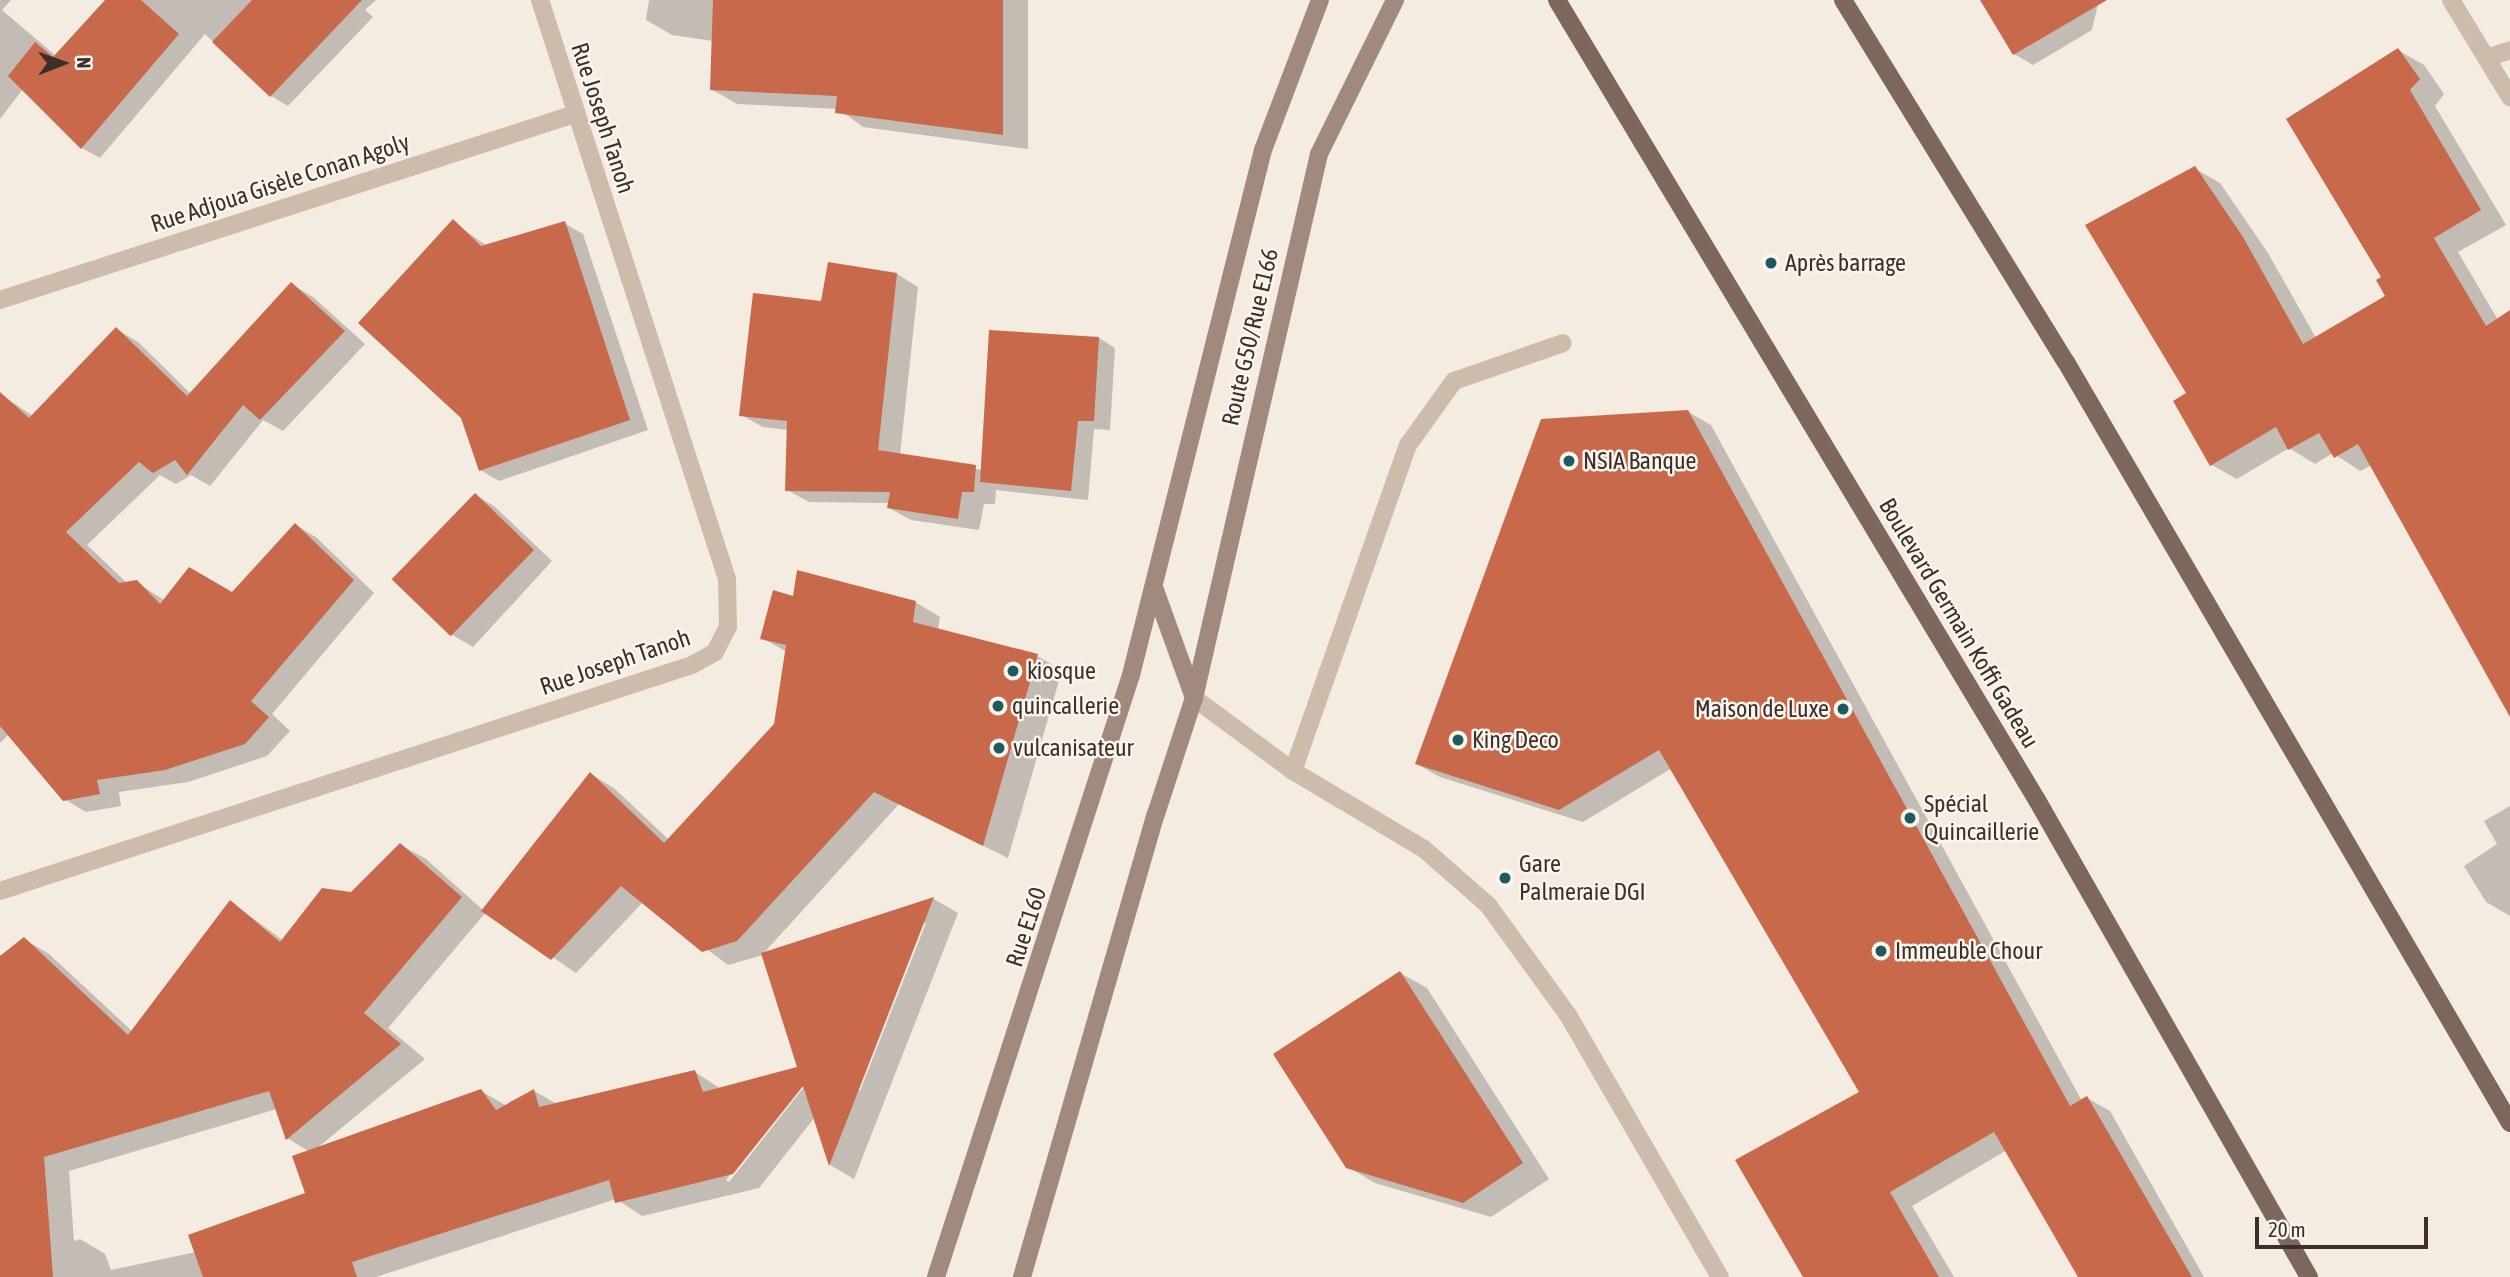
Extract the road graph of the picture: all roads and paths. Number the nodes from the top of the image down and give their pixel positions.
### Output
1 (540, 0) edge
2 (1320, 0) edge
3 (1395, 0) edge
4 (1557, 0) edge
5 (1843, 0) edge
6 (2451, 0) edge
7 (2510, 50) edge
8 (2486, 58) junction
9 (2510, 97) edge
10 (575, 114) junction
11 (0, 300) edge
12 (1563, 343) dead end
13 (1155, 590) junction
14 (1194, 698) junction
15 (1293, 771) junction
16 (0, 891) edge
17 (2510, 1124) edge
18 (936, 1277) edge
19 (1022, 1277) edge
20 (1720, 1277) edge
21 (2309, 1277) edge

1 - 10 street, Rue Joseph Tanoh
2 - 13 street, Route G50/Rue E166
3 - 14 street, Route G50/Rue E166
4 - 21 main road, Boulevard Germain Koffi Gadeau
5 - 17 main road
6 - 8 street
7 - 8 street
8 - 9 street
10 - 11 street, Rue Adjoua Gisèle Conan Agoly
10 - 16 street, Rue Joseph Tanoh
12 - 15 street
13 - 14 street
13 - 18 street, Rue E160
14 - 15 street
14 - 19 street
15 - 20 street

